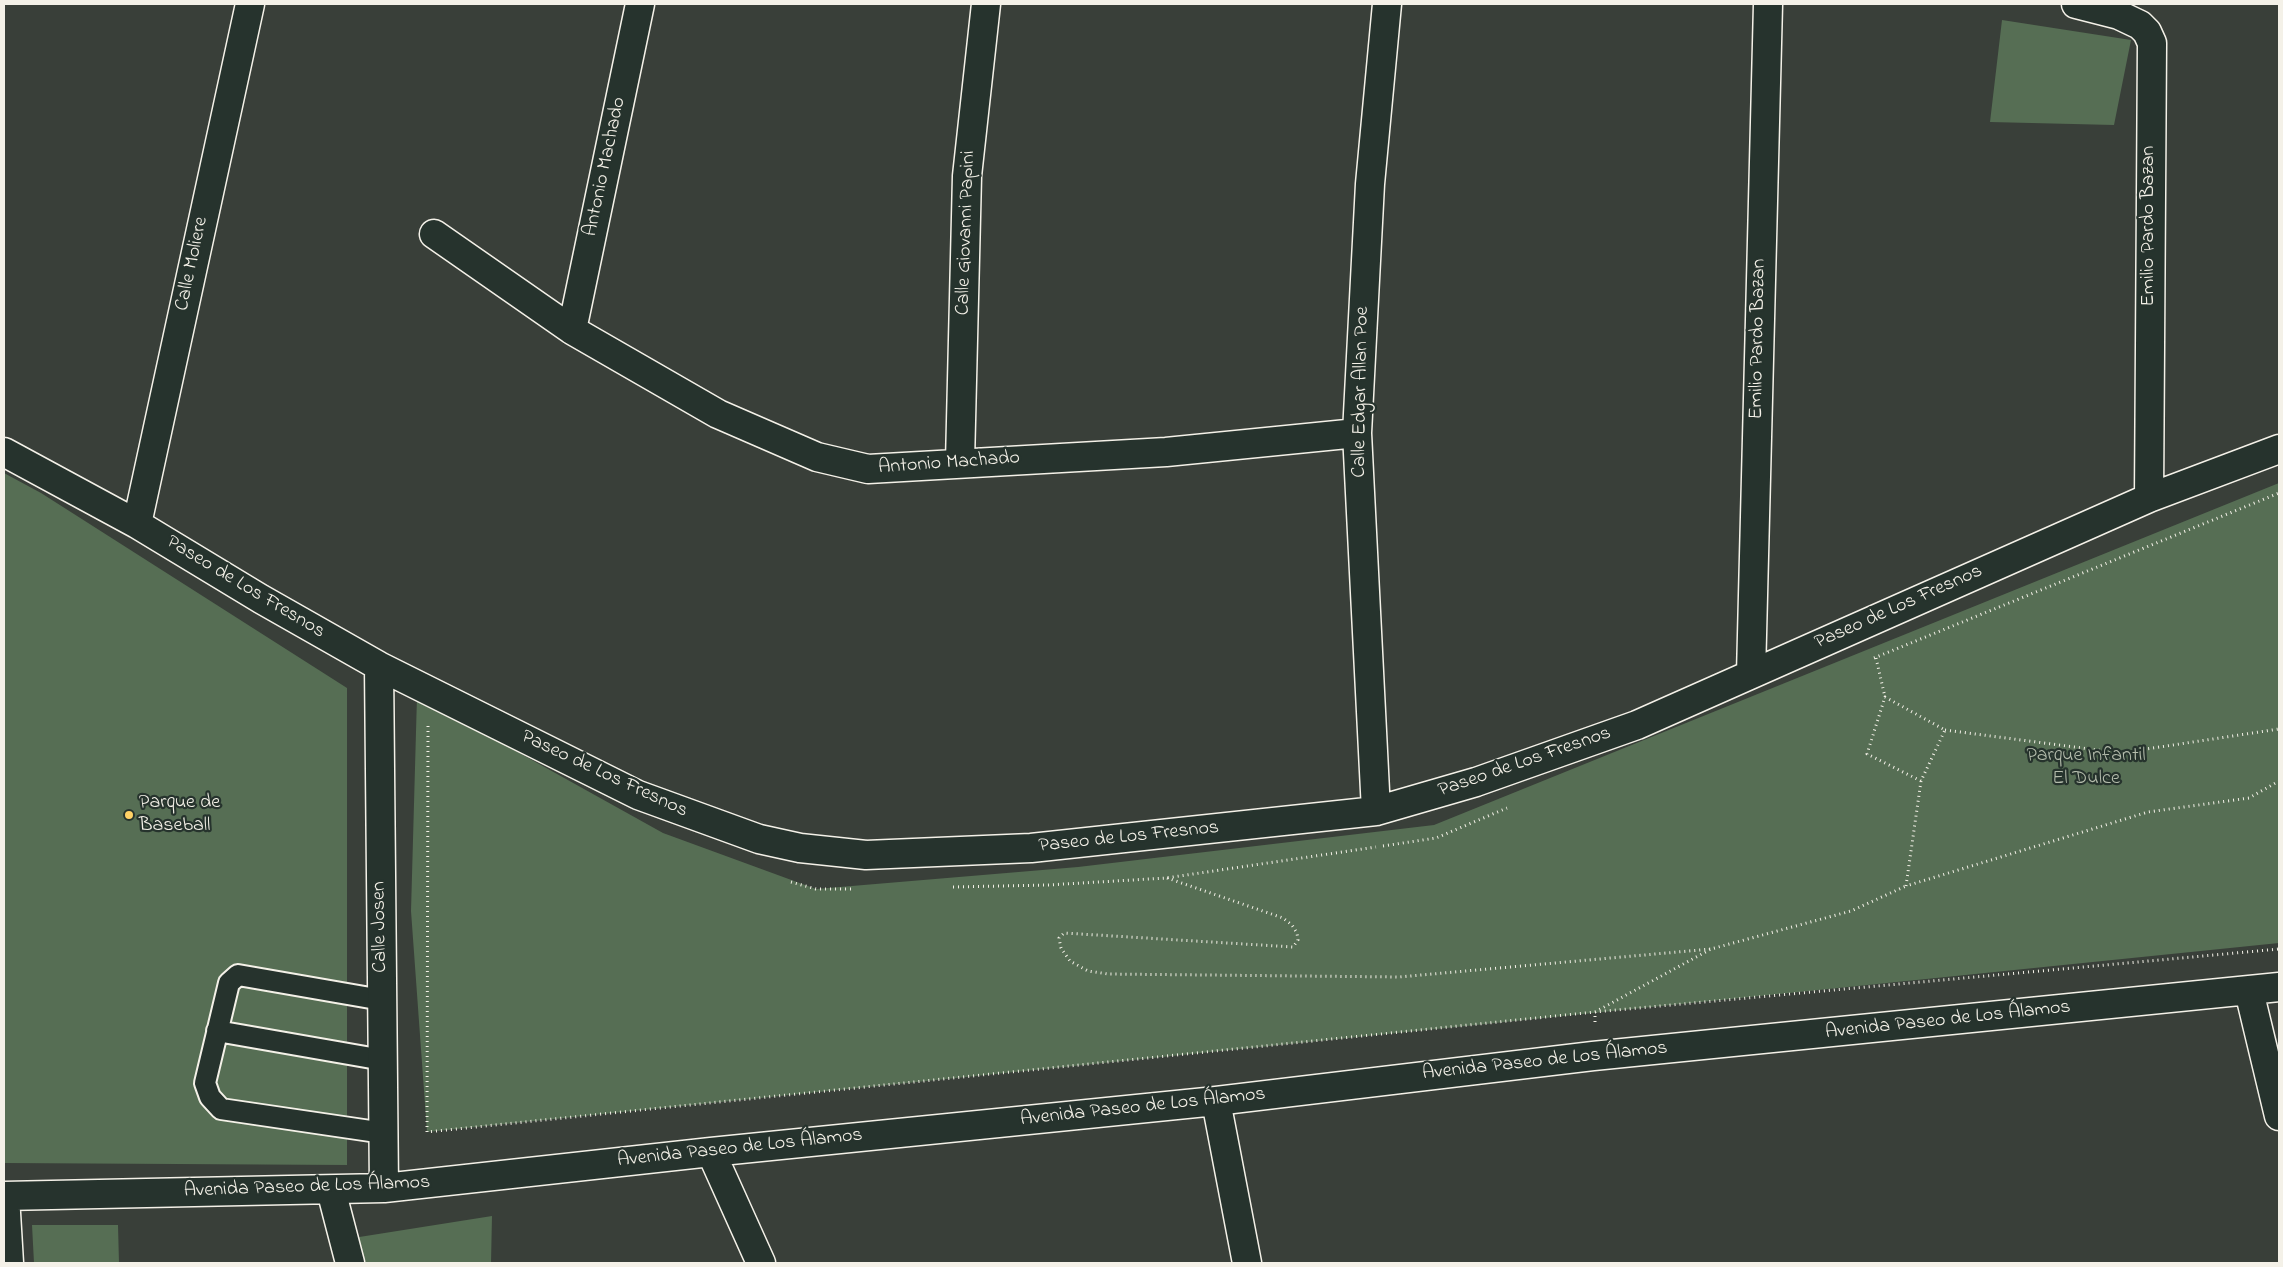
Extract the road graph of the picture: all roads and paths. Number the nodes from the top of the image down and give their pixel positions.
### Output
1 (250, 4) edge
2 (640, 4) edge
3 (986, 4) edge
4 (1387, 4) edge
5 (1768, 4) edge
6 (2076, 4) edge
7 (434, 234) dead end
8 (572, 330) junction
9 (1357, 433) junction
10 (2279, 449) edge
11 (4, 452) edge
12 (960, 462) junction
13 (2149, 498) junction
14 (137, 524) junction
15 (1876, 658) dead end
16 (378, 666) junction
17 (1751, 674) junction
18 (1885, 697) junction
19 (428, 717) dead end
20 (2279, 729) edge
21 (1945, 730) junction
22 (1921, 781) junction
23 (2279, 781) edge
24 (1376, 811) junction
25 (788, 881) dead end
26 (1906, 886) junction
27 (951, 887) dead end
28 (854, 889) dead end
29 (1711, 949) junction
30 (2279, 950) edge
31 (2279, 988) edge
32 (2249, 991) junction
33 (382, 1000) junction
34 (1596, 1012) junction
35 (217, 1031) junction
36 (1592, 1056) junction
37 (383, 1060) junction
38 (1216, 1101) junction
39 (2279, 1116) edge
40 (384, 1133) junction
41 (711, 1152) junction
42 (384, 1188) junction
43 (331, 1190) junction
44 (4, 1196) edge
45 (9, 1263) edge
46 (350, 1263) edge
47 (762, 1263) edge
48 (1247, 1263) edge

1 - 14 street, Calle Moliere
2 - 8 street, Antonio Machado
3 - 12 street, Calle Giovanni Papini
4 - 9 street, Calle Edgar Allan Poe
5 - 17 street, Emilio Pardo Bazan
6 - 13 street, Emilio Pardo Bazan
7 - 8 street, Antonio Machado
8 - 12 street, Antonio Machado
9 - 12 street, Antonio Machado
9 - 24 street, Calle Edgar Allan Poe
10 - 13 street, Paseo de Los Fresnos
11 - 14 street, Paseo de Los Fresnos
13 - 17 street, Paseo de Los Fresnos
14 - 16 street, Paseo de Los Fresnos
15 - 18 path
16 - 24 street, Paseo de Los Fresnos
16 - 33 street, Calle Josen
17 - 24 street, Paseo de Los Fresnos
18 - 21 path
18 - 22 path
19 - 34 path
20 - 21 path
21 - 22 path
22 - 26 path
23 - 26 path
25 - 28 path
26 - 29 path
27 - 29 path
29 - 34 path
30 - 34 path
31 - 32 street, Avenida Paseo de Los Álamos
32 - 36 street, Avenida Paseo de Los Álamos
32 - 39 street
33 - 35 lane
33 - 37 street, Calle Josen
34 - 36 path
35 - 37 lane
35 - 40 lane
36 - 38 street, Avenida Paseo de Los Álamos
37 - 40 street, Calle Josen
38 - 41 street, Avenida Paseo de Los Álamos
38 - 48 street
40 - 42 street, Calle Josen
41 - 42 street, Avenida Paseo de Los Álamos
41 - 47 street
42 - 43 street, Avenida Paseo de Los Álamos
43 - 44 street, Avenida Paseo de Los Álamos
43 - 46 street
44 - 45 street

